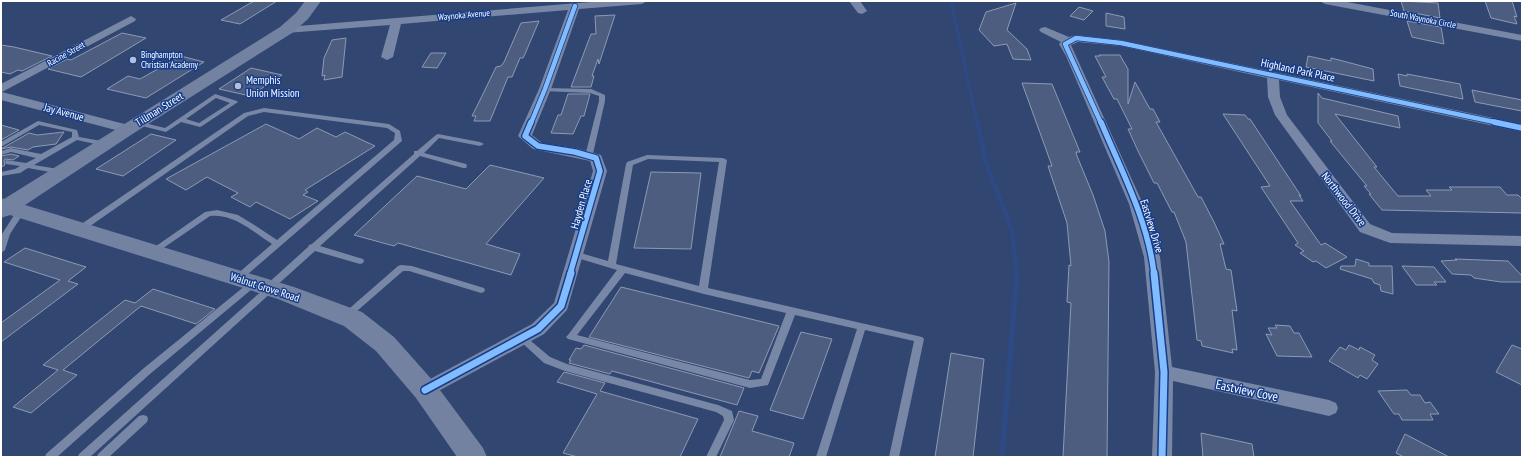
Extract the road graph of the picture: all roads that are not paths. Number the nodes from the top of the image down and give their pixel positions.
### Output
1 (312, 1) edge
2 (642, 1) edge
3 (854, 1) edge
4 (1325, 1) edge
5 (575, 6) junction
6 (862, 11) dead end
7 (130, 19) dead end
8 (396, 21) junction
9 (286, 30) junction
10 (1045, 30) dead end
11 (1522, 38) edge
12 (1069, 40) junction
13 (387, 57) dead end
14 (1273, 75) junction
15 (1, 89) edge
16 (544, 90) junction
17 (1, 96) edge
18 (180, 120) junction
19 (132, 126) junction
20 (1522, 128) edge
21 (76, 138) junction
22 (104, 144) junction
23 (480, 144) dead end
24 (1, 145) edge
25 (1, 153) edge
26 (417, 153) junction
27 (589, 156) junction
28 (43, 157) junction
29 (9, 162) dead end
30 (30, 165) junction
31 (464, 166) dead end
32 (61, 172) junction
33 (1, 174) edge
34 (8, 208) edge
35 (80, 229) junction
36 (1522, 241) edge
37 (277, 244) junction
38 (312, 247) junction
39 (1, 250) edge
40 (153, 251) junction
41 (577, 255) junction
42 (360, 261) dead end
43 (611, 266) junction
44 (623, 269) junction
45 (258, 284) junction
46 (481, 290) dead end
47 (703, 290) junction
48 (792, 310) junction
49 (345, 316) junction
50 (862, 326) junction
51 (522, 338) junction
52 (1164, 372) junction
53 (425, 390) junction
54 (1330, 408) dead end
55 (143, 419) dead end
56 (465, 454) edge
57 (50, 457) edge
58 (83, 457) edge
59 (102, 457) edge
60 (711, 457) edge
61 (821, 457) edge
62 (894, 457) edge
63 (1162, 457) edge

1 - 9 main road, Tillman Street
2 - 5 street, Waynoka Avenue
3 - 6 street
4 - 11 street, South Waynoka Circle
5 - 8 street, Waynoka Avenue
5 - 16 street
7 - 15 street, Racine Street
8 - 9 street, Waynoka Avenue
8 - 13 street
9 - 19 main road, Tillman Street
10 - 12 street
12 - 14 street, Highland Park Place
12 - 52 street, Eastview Drive
14 - 20 street, Highland Park Place
14 - 36 street, Northwood Drive
16 - 27 street
16 - 27 lane
17 - 19 street, Jay Avenue
18 - 18 lane
18 - 19 lane
19 - 22 main road, Tillman Street
21 - 22 lane
21 - 24 lane
21 - 28 lane
22 - 32 main road, Tillman Street
23 - 26 lane
25 - 28 lane
26 - 31 lane
26 - 38 lane
27 - 41 street, Hayden Place
28 - 30 lane
29 - 30 lane
30 - 32 lane
30 - 33 lane
32 - 34 main road, Tillman Street
34 - 35 main road, Walnut Grove Road
34 - 39 lane
35 - 37 lane
35 - 40 main road, Walnut Grove Road
37 - 40 lane
37 - 45 lane
38 - 42 lane
38 - 45 lane
40 - 45 main road, Walnut Grove Road
41 - 43 lane
41 - 51 street, Hayden Place
43 - 44 lane
43 - 47 lane
44 - 47 lane
44 - 48 lane
45 - 49 main road, Walnut Grove Road
45 - 57 lane
45 - 58 lane
46 - 49 lane
47 - 48 lane
48 - 50 lane
49 - 53 main road, Walnut Grove Road
50 - 61 lane
50 - 62 lane
51 - 53 street, Hayden Place
51 - 60 lane
52 - 54 street, Eastview Cove
52 - 63 street, Eastview Drive
53 - 56 main road, Walnut Grove Road
55 - 59 lane

